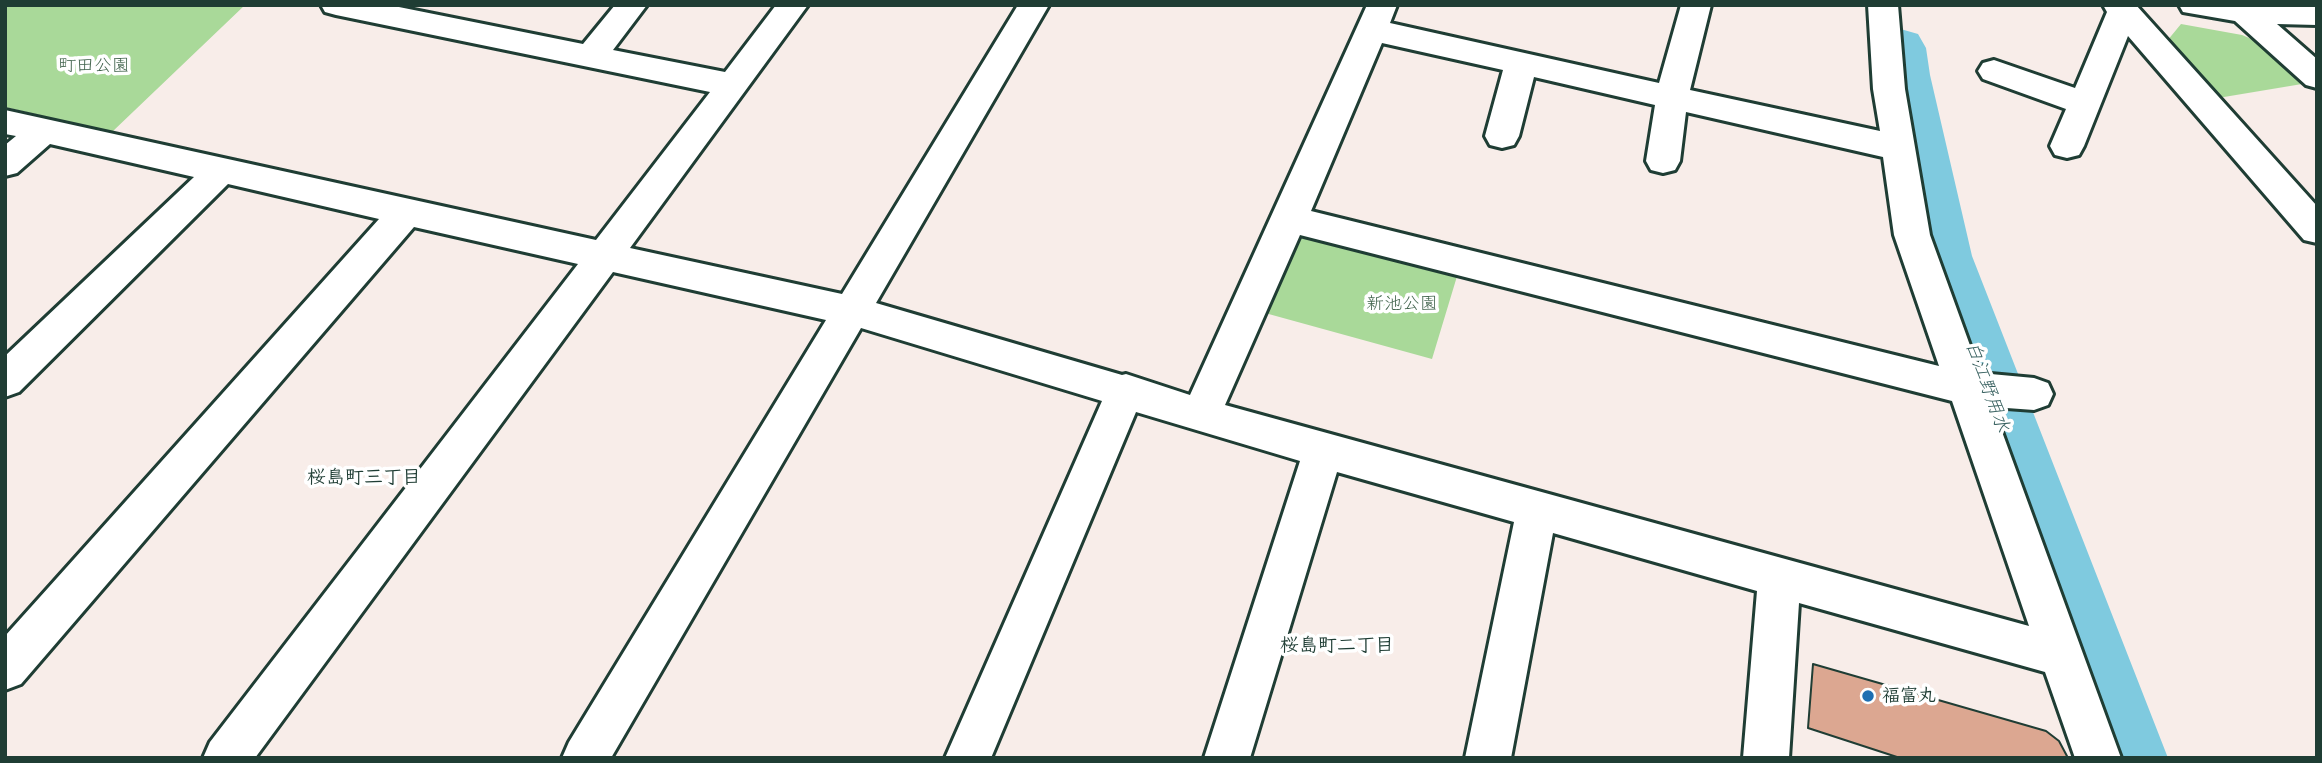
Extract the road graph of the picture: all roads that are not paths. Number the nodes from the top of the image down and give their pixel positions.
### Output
1 (336, 5) edge
2 (632, 5) edge
3 (793, 5) edge
4 (1034, 5) edge
5 (1696, 5) edge
6 (1883, 5) edge
7 (2194, 5) edge
8 (2120, 8) edge
9 (2244, 12) junction
10 (2317, 15) edge
11 (1377, 18) edge
12 (592, 55) junction
13 (1521, 64) junction
14 (1994, 71) dead end
15 (2317, 77) edge
16 (733, 85) junction
17 (1672, 97) junction
18 (2085, 104) junction
19 (5, 122) edge
20 (44, 131) junction
21 (1502, 136) dead end
22 (2067, 146) dead end
23 (1899, 148) junction
24 (1663, 161) dead end
25 (5, 164) edge
26 (221, 171) junction
27 (406, 212) junction
28 (1290, 219) junction
29 (2317, 230) edge
30 (605, 256) junction
31 (852, 311) junction
32 (5, 381) edge
33 (1969, 388) junction
34 (1126, 390) junction
35 (2034, 394) dead end
36 (1201, 414) junction
37 (1323, 451) junction
38 (1537, 509) junction
39 (1779, 578) junction
40 (2062, 656) junction
41 (5, 669) edge
42 (226, 758) edge
43 (585, 758) edge
44 (968, 758) edge
45 (1227, 758) edge
46 (1488, 758) edge
47 (1766, 758) edge
48 (2098, 758) edge

1 - 12 street
2 - 12 street
3 - 16 street
4 - 31 street
5 - 17 street
6 - 23 street
7 - 9 street
8 - 18 street
8 - 29 street
9 - 10 street
9 - 15 street
11 - 13 street
11 - 28 street
12 - 16 street
13 - 17 street
13 - 21 street
14 - 18 street
16 - 30 street
17 - 23 street
17 - 24 street
18 - 22 street
19 - 20 street
20 - 25 street
20 - 26 street
23 - 33 street
26 - 27 street
26 - 32 street
27 - 30 street
27 - 41 street
28 - 33 street
28 - 36 street
30 - 31 street
30 - 42 street
31 - 34 street
31 - 43 street
33 - 35 street
33 - 40 street
34 - 36 street
34 - 44 street
36 - 37 street
37 - 38 street
37 - 45 street
38 - 39 street
38 - 46 street
39 - 40 street
39 - 47 street
40 - 48 street

